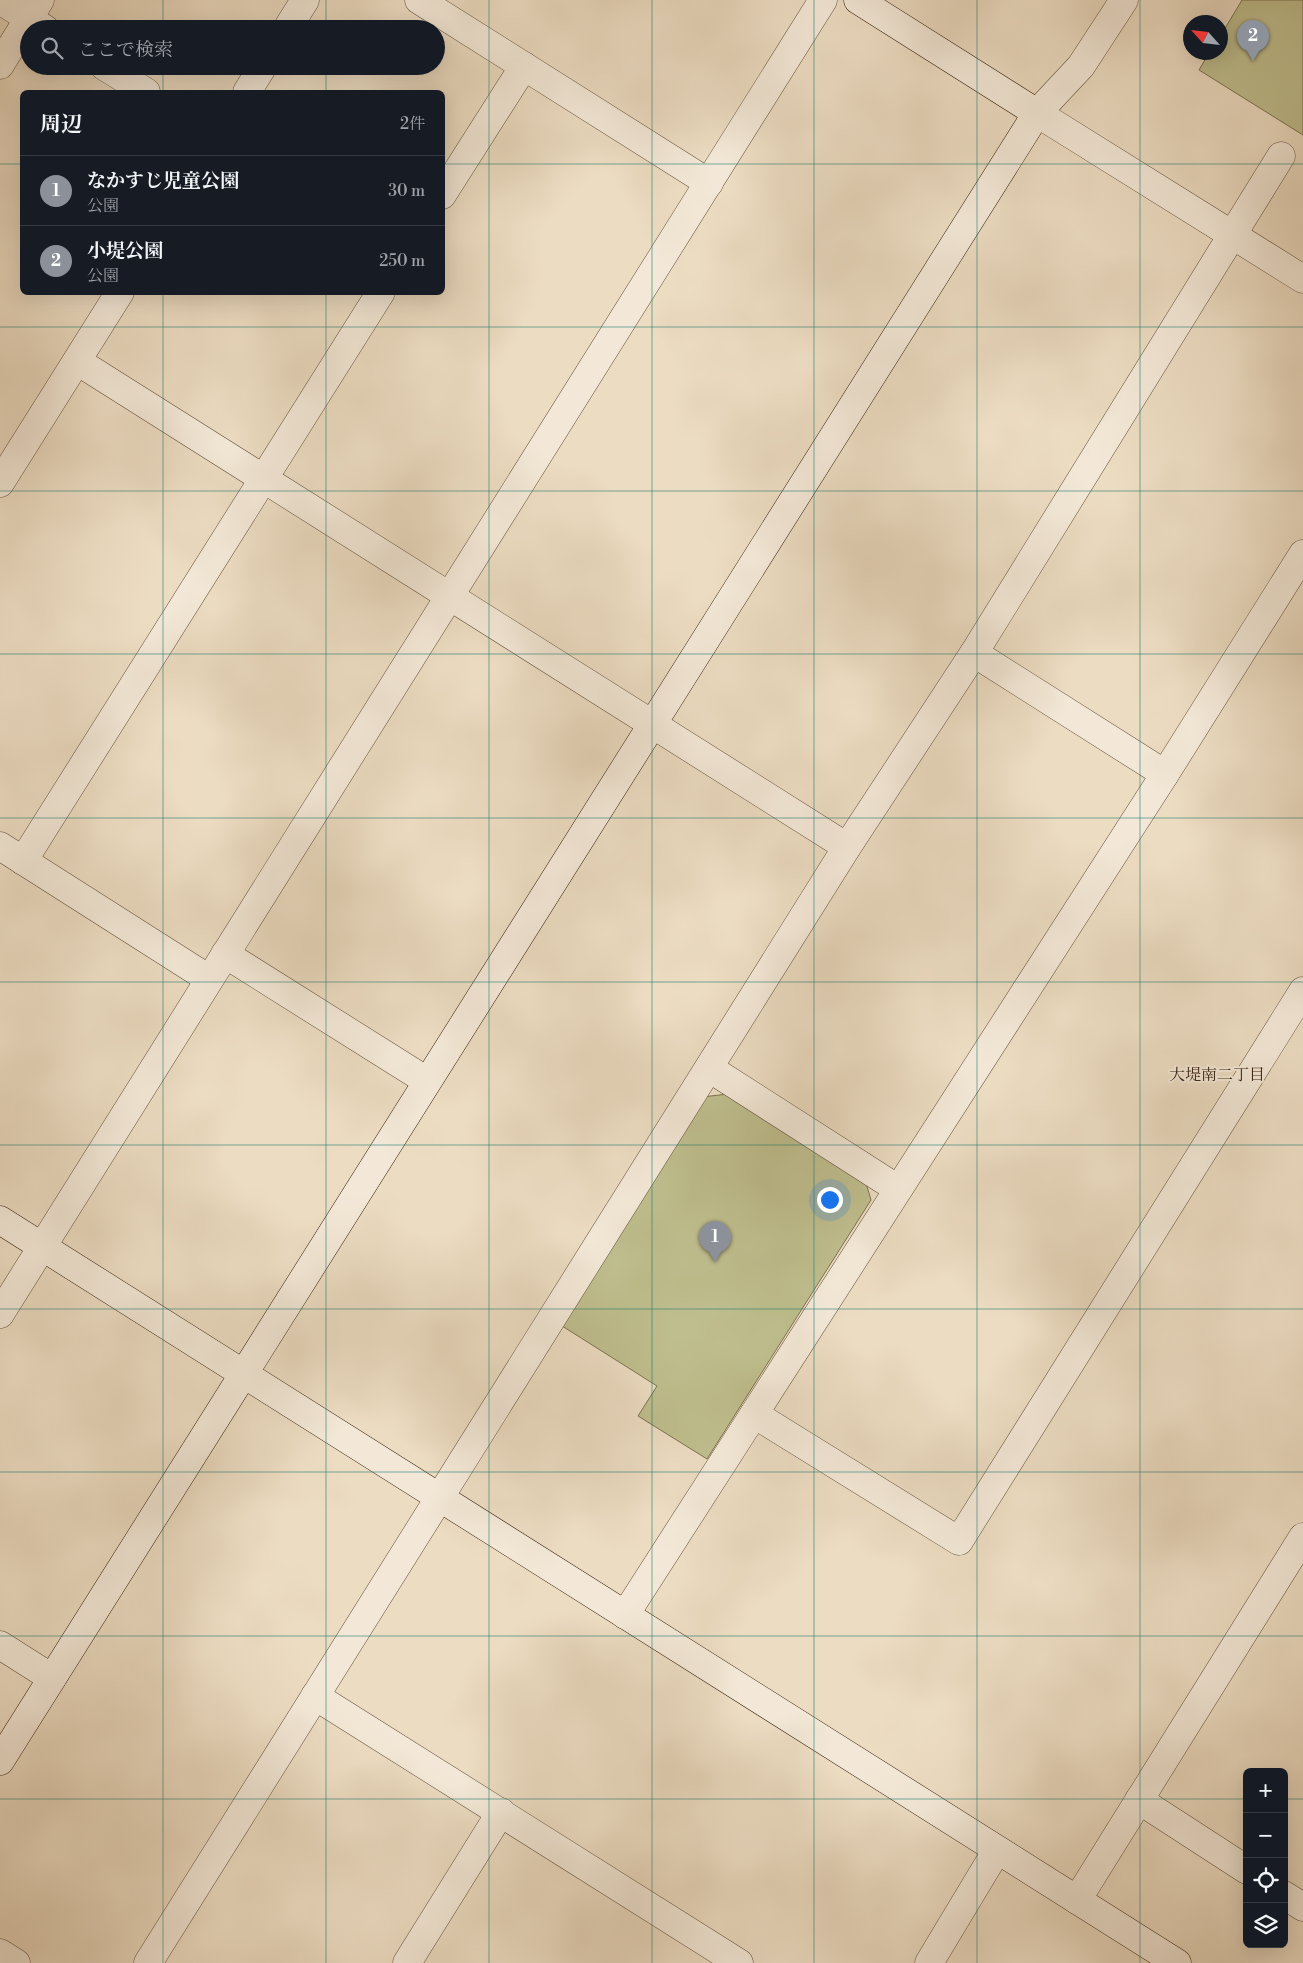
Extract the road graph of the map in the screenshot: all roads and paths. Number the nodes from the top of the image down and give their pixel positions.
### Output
1 (0, 0) edge
2 (305, 0) edge
3 (419, 0) edge
4 (824, 0) edge
5 (858, 0) edge
6 (1124, 0) edge
7 (38, 16) edge
8 (293, 20) edge
9 (20, 40) edge
10 (0, 66) edge
11 (524, 66) junction
12 (119, 75) edge
13 (257, 75) edge
14 (143, 90) edge
15 (247, 90) edge
16 (1037, 113) junction
17 (1281, 156) dead end
18 (709, 183) junction
19 (445, 190) edge
20 (1232, 234) junction
21 (1303, 279) edge
22 (118, 295) edge
23 (379, 295) edge
24 (78, 361) junction
25 (264, 479) junction
26 (0, 483) edge
27 (1303, 554) edge
28 (449, 597) junction
29 (974, 653) junction
30 (652, 725) junction
31 (1165, 774) junction
32 (0, 846) edge
33 (847, 848) junction
34 (23, 861) junction
35 (225, 954) junction
36 (210, 979) junction
37 (1303, 991) edge
38 (709, 1068) junction
39 (427, 1081) junction
40 (898, 1188) junction
41 (0, 1220) edge
42 (42, 1246) junction
43 (0, 1314) edge
44 (244, 1374) junction
45 (754, 1414) junction
46 (440, 1498) junction
47 (1303, 1537) edge
48 (625, 1614) junction
49 (0, 1645) edge
50 (52, 1678) junction
51 (315, 1696) junction
52 (0, 1761) edge
53 (1139, 1800) junction
54 (501, 1812) junction
55 (997, 1850) junction
56 (1243, 1867) edge
57 (1288, 1898) edge
58 (1077, 1900) junction
59 (1303, 1907) edge
60 (0, 1952) edge
61 (706, 1954) edge
62 (16, 1963) edge
63 (148, 1963) edge
64 (407, 1963) edge
65 (739, 1963) edge
66 (929, 1963) edge
67 (1177, 1963) edge

1 - 7 street
2 - 8 street
3 - 11 street
4 - 18 street
5 - 16 street
6 - 16 street
9 - 10 street
11 - 18 street
11 - 19 street
12 - 14 street
13 - 15 street
16 - 20 street
16 - 30 street
17 - 20 street
18 - 28 street
20 - 21 street
20 - 29 street
22 - 24 street
23 - 25 street
24 - 25 street
24 - 26 street
25 - 28 street
25 - 34 street
27 - 31 street
28 - 30 street
28 - 35 street
29 - 31 street
29 - 33 street
30 - 33 street
30 - 39 street
31 - 40 street
32 - 34 street
33 - 38 street
34 - 36 street
35 - 36 street
35 - 39 street
36 - 42 street
37 - 45 street
38 - 40 street
38 - 46 street
39 - 44 street
40 - 45 street
41 - 42 street
42 - 43 street
42 - 44 street
44 - 46 street
44 - 50 street
45 - 48 street
46 - 48 street
46 - 51 street
47 - 53 street
48 - 55 street
49 - 50 street
50 - 52 street
51 - 54 street
51 - 63 street
53 - 56 street
53 - 58 street
54 - 61 street
54 - 64 street
55 - 58 street
55 - 66 street
57 - 59 street
58 - 67 street
60 - 62 street
61 - 65 street

